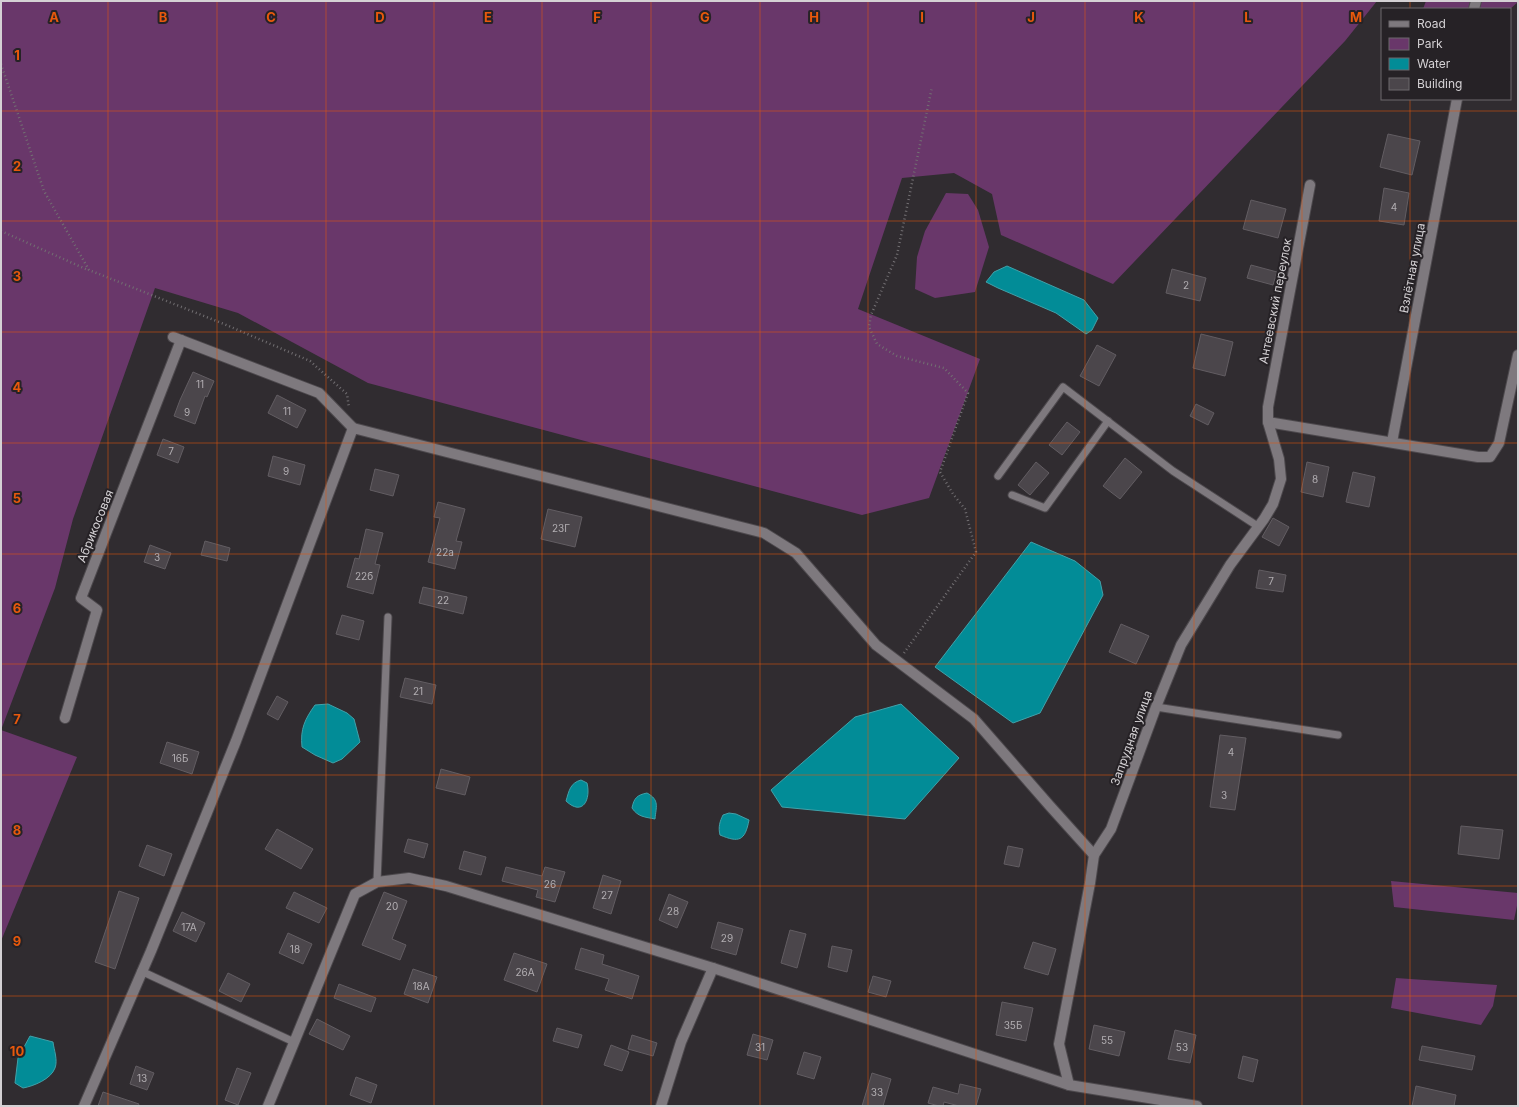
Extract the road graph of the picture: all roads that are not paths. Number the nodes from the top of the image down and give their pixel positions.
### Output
1 (1457, 100) edge
2 (1310, 185) dead end
3 (1518, 355) edge
4 (1514, 391) edge
5 (1108, 421) junction
6 (1268, 422) junction
7 (352, 428) junction
8 (1392, 442) junction
9 (998, 476) dead end
10 (1012, 495) dead end
11 (1259, 527) junction
12 (388, 617) dead end
13 (1156, 707) junction
14 (65, 718) dead end
15 (1338, 734) dead end
16 (1094, 855) junction
17 (377, 882) junction
18 (713, 968) junction
19 (141, 971) junction
20 (294, 1042) junction
21 (1070, 1085) junction
22 (84, 1106) edge
23 (268, 1106) edge
24 (661, 1106) edge
25 (1197, 1106) edge

1 - 8 street, Взлётная улица
2 - 6 street, Антеевский переулок
3 - 4 street
4 - 8 street
5 - 9 lane
5 - 10 lane
5 - 11 lane
6 - 8 street
6 - 11 street, Запрудная улица
7 - 14 street, Абрикосовая
7 - 16 street
7 - 19 street
11 - 13 street, Запрудная улица
12 - 17 lane
13 - 15 lane
13 - 16 street, Запрудная улица
16 - 21 street, Запрудная улица
17 - 18 street
17 - 20 street
18 - 21 street
18 - 24 street
19 - 20 lane
19 - 22 street
20 - 23 street
21 - 25 street

